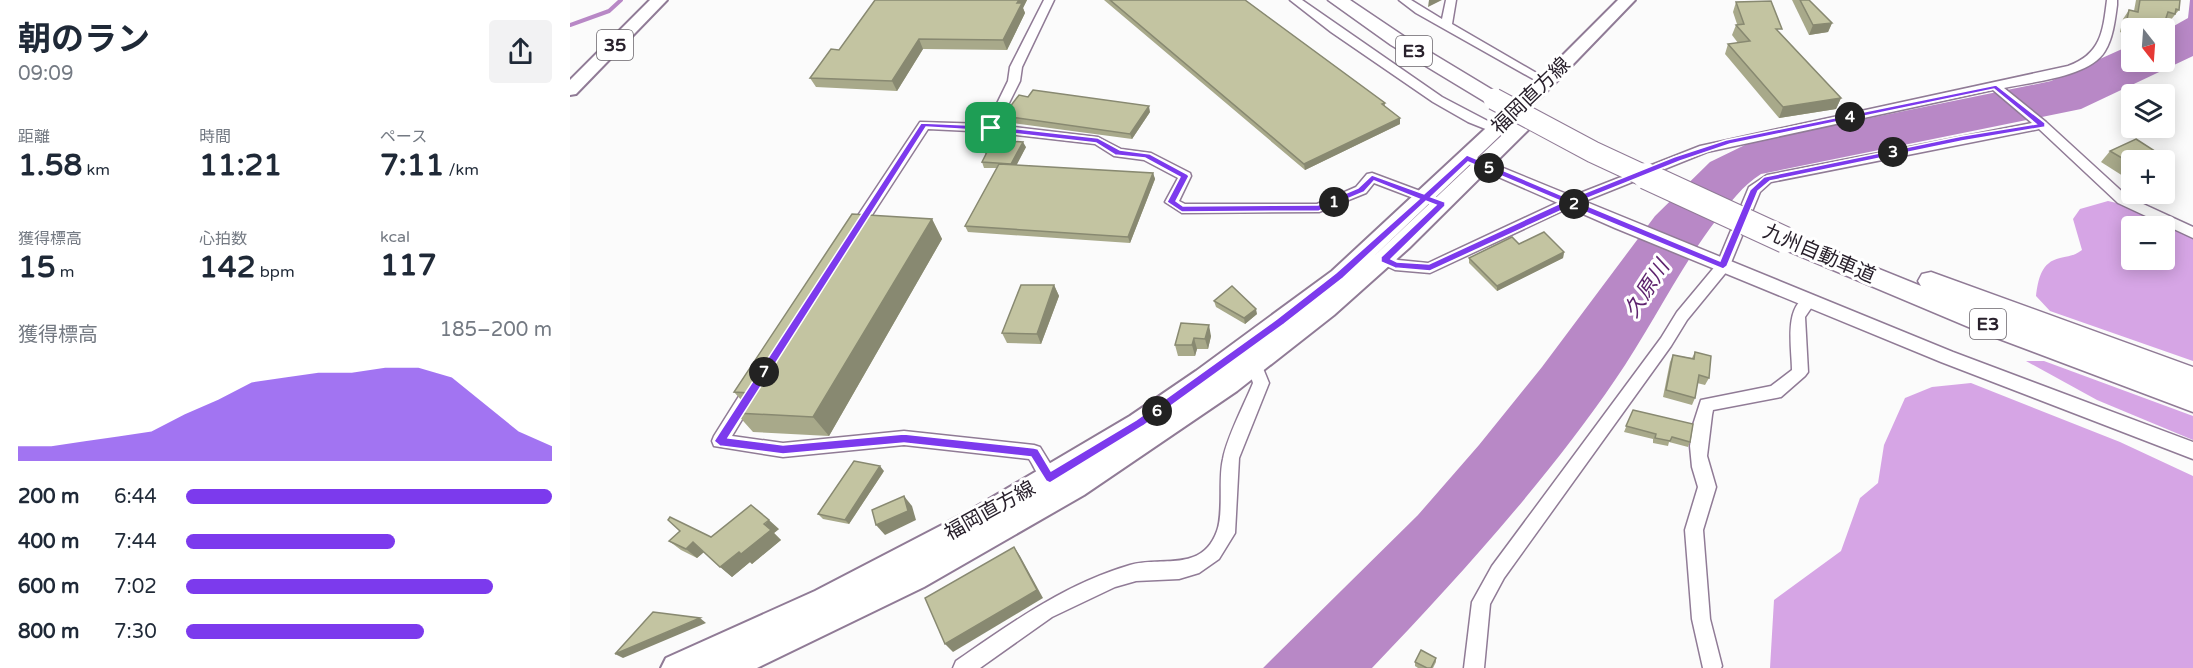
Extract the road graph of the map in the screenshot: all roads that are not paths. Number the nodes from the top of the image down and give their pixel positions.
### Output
1 (643, 0) edge
2 (659, 0) edge
3 (1049, 0) edge
4 (1294, 0) edge
5 (1337, 0) edge
6 (1364, 0) edge
7 (1404, 0) edge
8 (1451, 0) edge
9 (1627, 0) edge
10 (1644, 0) edge
11 (2112, 0) edge
12 (1446, 26) junction
13 (570, 71) edge
14 (1546, 82) junction
15 (570, 90) edge
16 (1999, 90) junction
17 (1501, 94) junction
18 (2042, 125) junction
19 (991, 128) junction
20 (1497, 129) junction
21 (1475, 161) junction
22 (1433, 201) junction
23 (1570, 202) junction
24 (1788, 233) junction
25 (2193, 233) edge
26 (847, 243) edge
27 (1385, 259) junction
28 (1723, 266) junction
29 (1809, 301) junction
30 (1255, 365) junction
31 (2193, 379) edge
32 (758, 382) edge
33 (2193, 400) edge
34 (2193, 451) edge
35 (1050, 478) junction
36 (1712, 666) dead end
37 (676, 668) edge
38 (725, 668) edge
39 (963, 668) edge
40 (1474, 668) edge

1 - 13 main road, 35
2 - 15 main road, 35
3 - 19 street
4 - 20 street
5 - 17 highway, 九州自動車道 / E3
6 - 17 highway, 九州自動車道 / E3
7 - 12 street
8 - 12 street
9 - 14 main road, 福岡直方線
10 - 21 main road, 福岡直方線
11 - 16 street
12 - 14 street
14 - 20 main road, 福岡直方線
16 - 18 street
16 - 23 street
17 - 24 highway, 九州自動車道 / E3, bridge
18 - 25 street
18 - 28 street
19 - 22 street
19 - 26 street
20 - 21 main road, 福岡直方線
21 - 22 main road, 福岡直方線
21 - 23 street
22 - 27 main road, 福岡直方線
22 - 35 main road, 福岡直方線
23 - 27 street
23 - 28 street
24 - 31 highway, 九州自動車道 / E3
24 - 33 highway, 九州自動車道 / E3
27 - 30 main road, 福岡直方線
28 - 29 street
28 - 40 street
29 - 34 street
29 - 36 street
30 - 38 main road, 福岡直方線
30 - 39 street
32 - 35 street
35 - 37 main road, 福岡直方線

